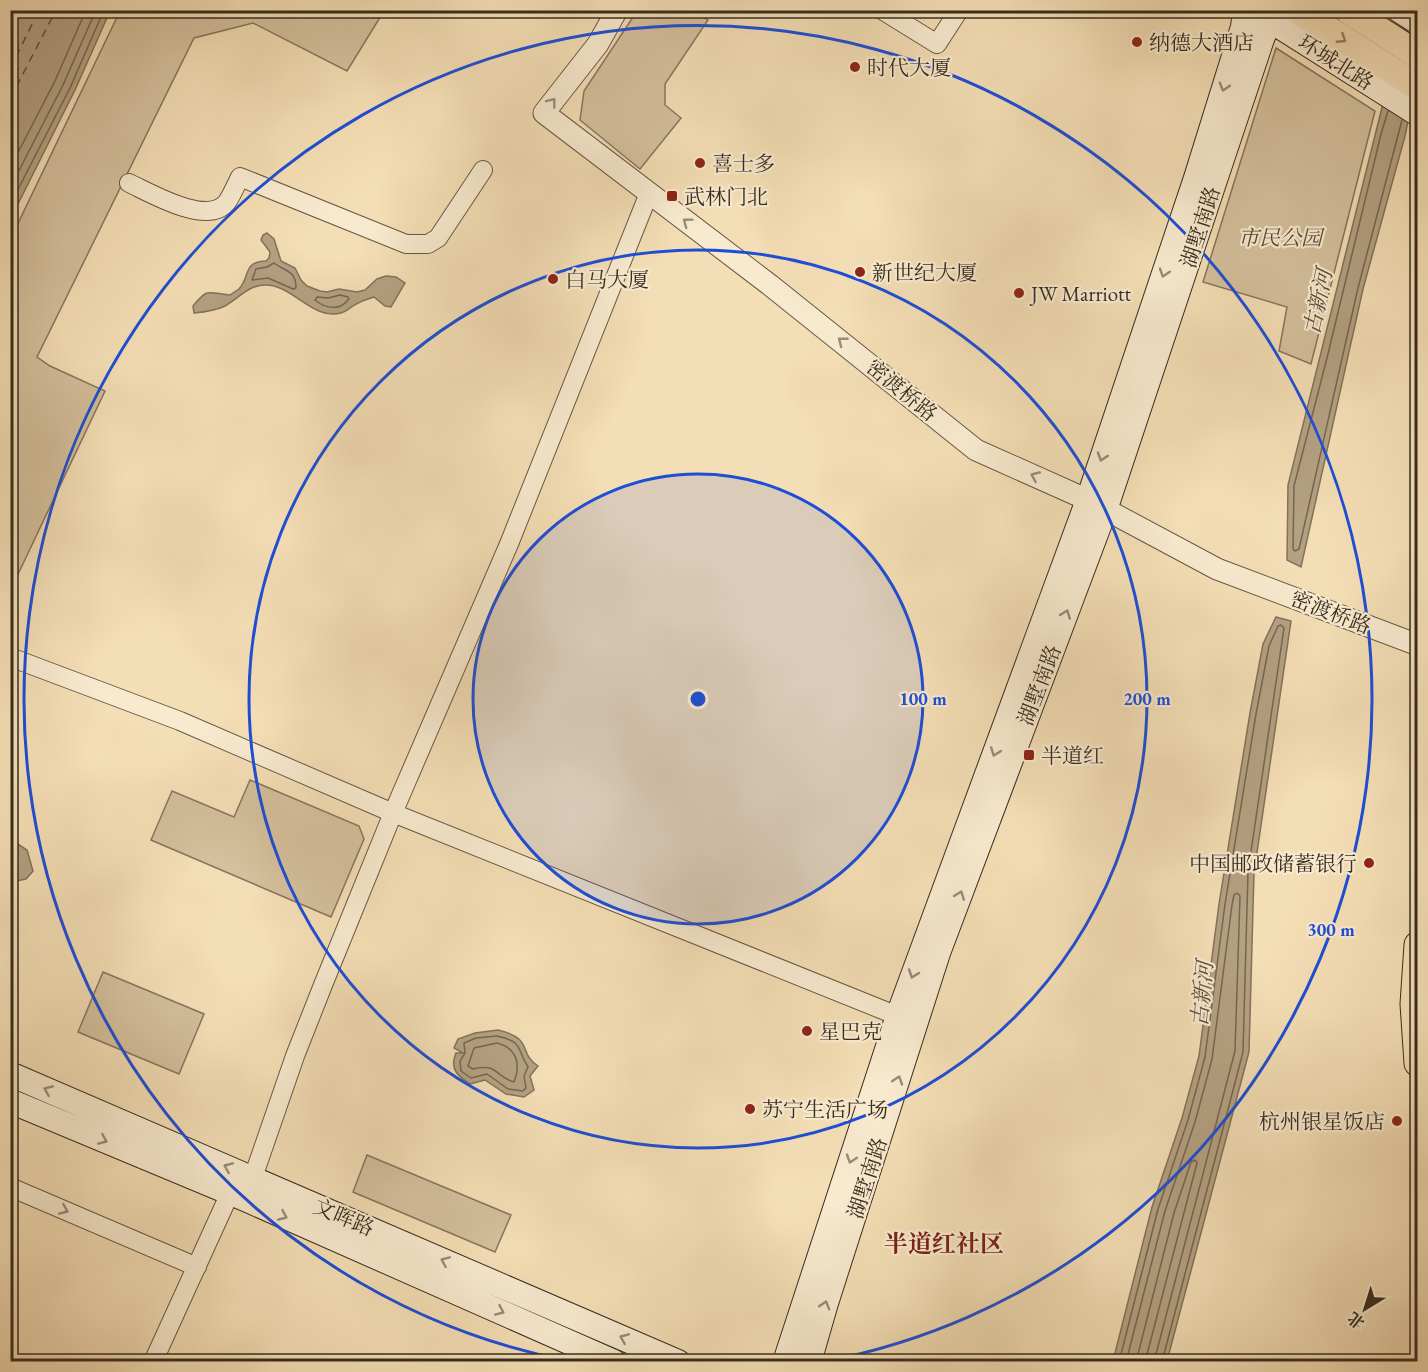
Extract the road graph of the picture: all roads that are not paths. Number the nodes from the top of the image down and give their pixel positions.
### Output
1 (617, 10) edge
2 (882, 10) edge
3 (959, 10) edge
4 (1245, 10) edge
5 (1298, 10) edge
6 (1348, 10) edge
7 (1399, 10) edge
8 (1266, 14) edge
9 (1418, 22) edge
10 (1406, 48) edge
11 (1381, 78) junction
12 (1418, 87) edge
13 (1418, 114) edge
14 (483, 170) dead end
15 (129, 183) dead end
16 (649, 193) junction
17 (1097, 505) junction
18 (1418, 645) edge
19 (10, 657) edge
20 (393, 813) junction
21 (1418, 945) edge
22 (898, 1016) junction
23 (1418, 1063) edge
24 (10, 1074) edge
25 (10, 1101) edge
26 (10, 1187) edge
27 (243, 1190) junction
28 (196, 1267) junction
29 (153, 1362) edge
30 (614, 1362) edge
31 (678, 1362) edge
32 (785, 1362) edge
33 (809, 1362) edge

16 -> 1 street, 密渡桥路
2 - 3 street
4 -> 17 main road, 湖墅南路
5 -> 11 main road, 环城北路
6 - 10 main road
7 - 9 main road
8 - 11 main road, 环城北路
8 - 17 main road, 湖墅南路
11 - 12 main road, 环城北路
11 - 13 main road, 环城北路
14 - 15 street
17 -> 16 street, 密渡桥路
16 - 20 street
17 - 18 street, 密渡桥路
17 -> 22 main road, 湖墅南路
33 -> 17 main road, 湖墅南路
19 - 20 street
20 - 22 street
20 - 27 street
21 - 23 main road
22 -> 32 main road, 湖墅南路
27 -> 24 main road, 文晖路
25 -> 27 main road, 文晖路
26 -> 28 street
27 - 28 street
27 -> 30 main road, 文晖路
31 -> 27 main road, 文晖路
28 - 29 street

